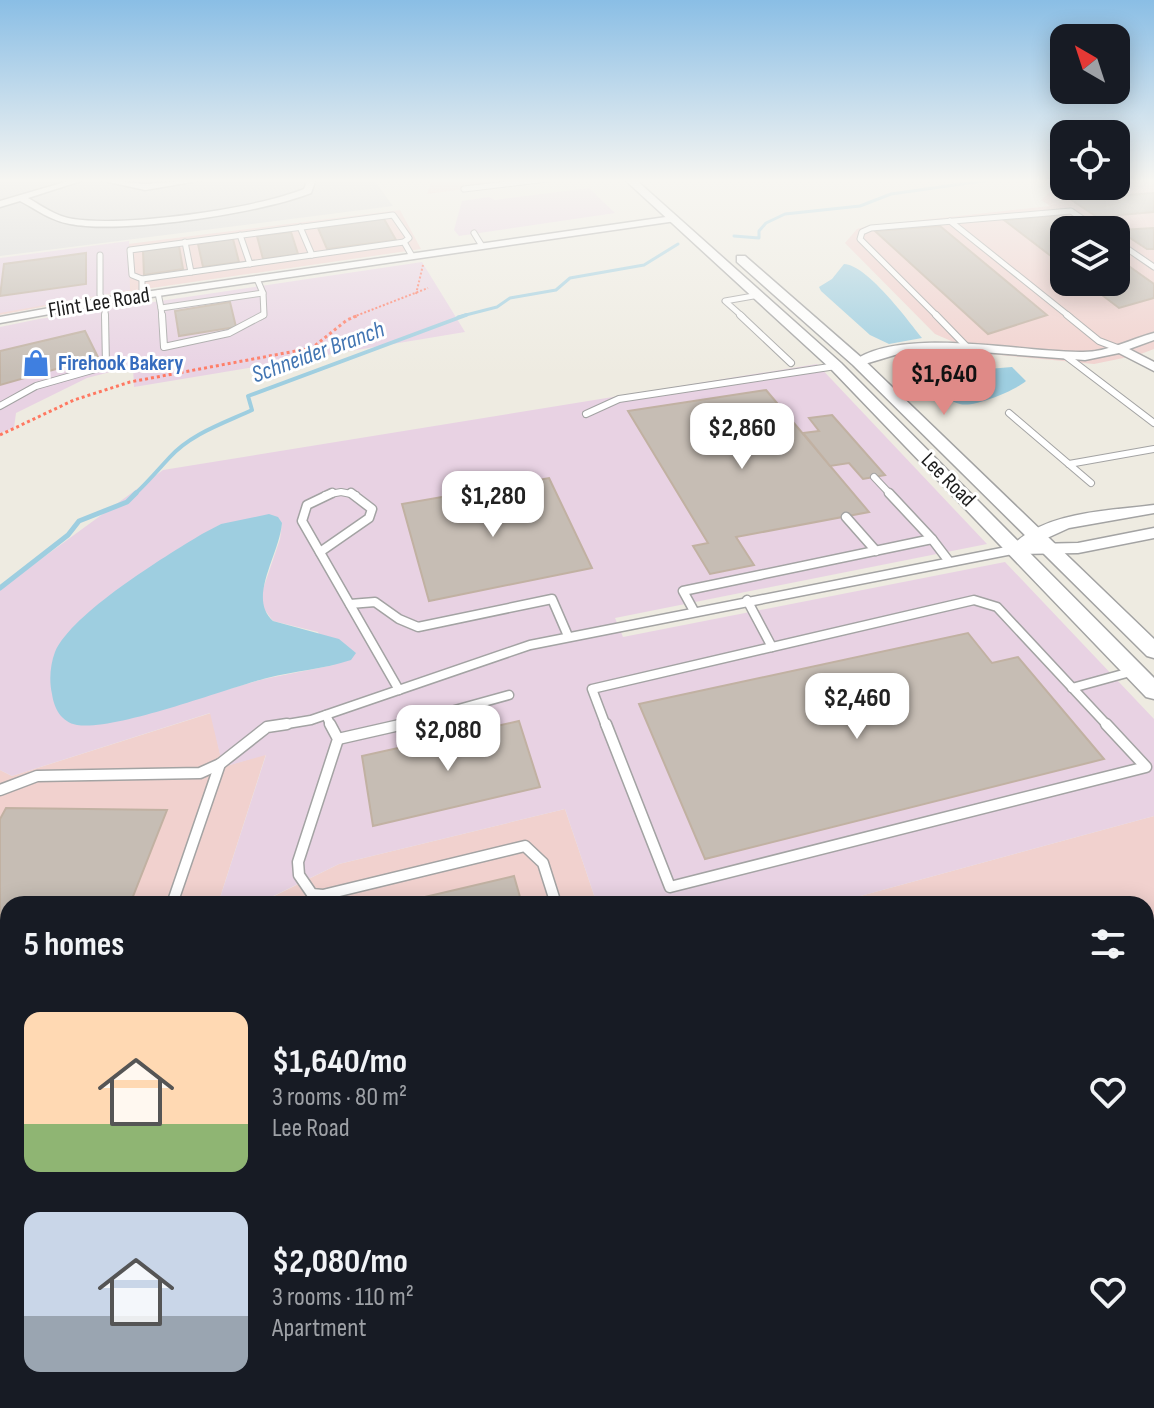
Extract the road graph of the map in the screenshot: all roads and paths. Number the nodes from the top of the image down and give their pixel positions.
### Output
1 (166, 245) edge
2 (186, 245) edge
3 (243, 245) edge
4 (306, 245) edge
5 (386, 245) edge
6 (406, 245) edge
7 (491, 245) edge
8 (702, 245) edge
9 (724, 245) edge
10 (868, 245) edge
11 (979, 245) edge
12 (482, 246) joint
13 (1130, 251) edge
14 (425, 254) junction
15 (100, 255) dead end
16 (310, 256) junction
17 (412, 256) junction
18 (250, 264) junction
19 (1154, 267) edge
20 (314, 271) junction
21 (191, 272) junction
22 (142, 279) junction
23 (257, 279) junction
24 (428, 288) dead end
25 (158, 293) junction
26 (263, 293) junction
27 (416, 294) junction
28 (142, 295) junction
29 (759, 295) junction
30 (105, 301) junction
31 (161, 308) junction
32 (0, 320) edge
33 (1154, 336) edge
34 (968, 348) junction
35 (1120, 349) junction
36 (1066, 356) junction
37 (858, 362) junction
38 (791, 363) dead end
39 (836, 366) junction
40 (1154, 367) edge
41 (0, 406) edge
42 (1009, 413) dead end
43 (586, 414) dead end
44 (1154, 423) edge
45 (0, 435) edge
46 (1154, 449) edge
47 (1069, 464) junction
48 (874, 477) dead end
49 (1091, 483) dead end
50 (1154, 509) edge
51 (846, 517) dead end
52 (1154, 533) edge
53 (1034, 534) junction
54 (932, 539) junction
55 (1017, 549) junction
56 (1051, 549) junction
57 (876, 551) junction
58 (320, 552) junction
59 (948, 560) junction
60 (747, 600) junction
61 (350, 604) junction
62 (694, 611) junction
63 (568, 636) junction
64 (772, 647) junction
65 (1154, 651) edge
66 (1135, 671) junction
67 (1072, 688) junction
68 (399, 690) junction
69 (1154, 691) edge
70 (509, 695) dead end
71 (326, 715) junction
72 (338, 739) junction
73 (220, 764) junction
74 (0, 790) edge
75 (175, 896) edge
76 (554, 896) edge

1 - 22 lane
2 - 21 lane
3 - 18 lane
4 - 16 lane
5 - 16 lane
6 - 17 lane
7 - 12 street, Flint Lee Road
8 - 29 street, Lee Road
9 - 37 street, Lee Road
10 - 34 lane
11 - 35 lane
12 - 14 street, Flint Lee Road
13 - 19 lane
14 - 17 street, Flint Lee Road
14 - 27 path
15 - 30 lane
16 - 18 lane
16 - 20 lane
17 - 20 street, Flint Lee Road
18 - 21 lane
20 - 23 street, Flint Lee Road
21 - 22 lane
22 - 28 lane
23 - 25 street, Flint Lee Road
23 - 26 lane
24 - 27 path
25 - 28 street, Flint Lee Road
25 - 31 lane
26 - 31 lane
26 - 31 lane
27 - 45 path
28 - 30 street, Flint Lee Road
29 - 38 lane
29 - 39 street, Lee Road
30 - 32 street, Flint Lee Road
30 - 41 lane
33 - 35 street
34 - 36 street
34 - 37 street
35 - 36 street
35 - 40 street
36 - 44 lane
37 - 53 street, Lee Road
39 - 43 lane
39 - 55 street, Lee Road
42 - 47 lane
46 - 47 lane
47 - 49 lane
48 - 54 lane
50 - 53 street
51 - 57 lane
52 - 56 street
53 - 55 street
53 - 56 street, Lee Road
54 - 57 lane
54 - 59 lane
55 - 56 street
55 - 59 lane
55 - 66 street, Lee Road
56 - 65 street, Lee Road
57 - 62 lane
58 - 58 lane
58 - 61 lane
59 - 60 lane
60 - 62 lane
60 - 64 lane
61 - 63 lane
61 - 68 lane
62 - 63 lane
63 - 68 lane
64 - 67 lane
64 - 67 lane
66 - 67 lane
66 - 69 street, Lee Road
68 - 71 lane
70 - 72 lane
71 - 72 lane
71 - 73 lane
72 - 76 lane
73 - 74 lane
73 - 75 lane

